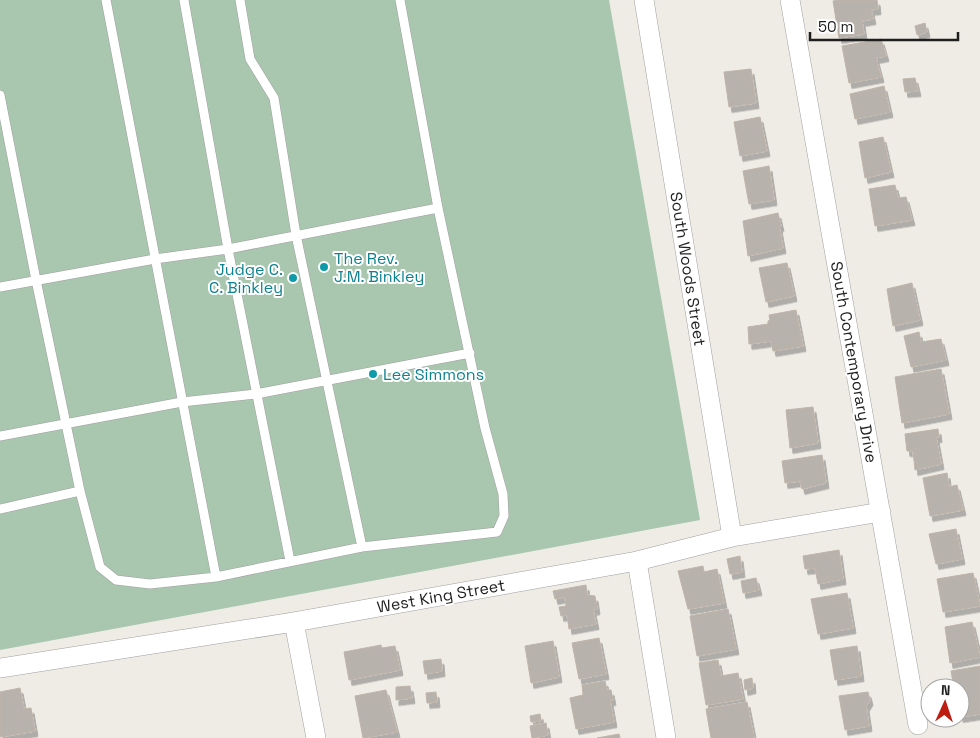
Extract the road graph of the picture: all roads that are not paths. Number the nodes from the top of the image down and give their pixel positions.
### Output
1 (106, 0) edge
2 (184, 0) edge
3 (240, 0) edge
4 (400, 0) edge
5 (644, 0) edge
6 (790, 0) edge
7 (0, 95) edge
8 (438, 208) junction
9 (296, 235) junction
10 (228, 249) junction
11 (155, 259) junction
12 (36, 280) junction
13 (0, 287) edge
14 (470, 353) junction
15 (327, 380) junction
16 (256, 394) junction
17 (182, 402) junction
18 (66, 424) junction
19 (0, 436) edge
20 (80, 491) junction
21 (0, 509) edge
22 (881, 512) junction
23 (732, 537) junction
24 (362, 547) junction
25 (290, 561) junction
26 (637, 562) junction
27 (216, 577) junction
28 (294, 622) junction
29 (0, 668) edge
30 (918, 725) dead end
31 (316, 738) edge
32 (666, 738) edge

1 - 11 lane
2 - 10 lane
3 - 9 lane
4 - 8 lane
5 - 23 street, South Woods Street
6 - 22 street, South Contemporary Drive
7 - 12 lane
8 - 9 lane
8 - 14 lane
9 - 10 lane
9 - 15 lane
10 - 11 lane
10 - 16 lane
11 - 12 lane
11 - 17 lane
12 - 13 lane
12 - 18 lane
14 - 15 lane
14 - 24 lane
15 - 16 lane
15 - 24 lane
16 - 17 lane
16 - 25 lane
17 - 18 lane
17 - 27 lane
18 - 19 lane
18 - 20 lane
20 - 21 lane
20 - 27 lane
22 - 23 street, West King Street
22 - 30 street, South Contemporary Drive
23 - 26 street, West King Street
24 - 25 lane
25 - 27 lane
26 - 28 street, West King Street
26 - 32 street
28 - 29 street, West King Street
28 - 31 street

